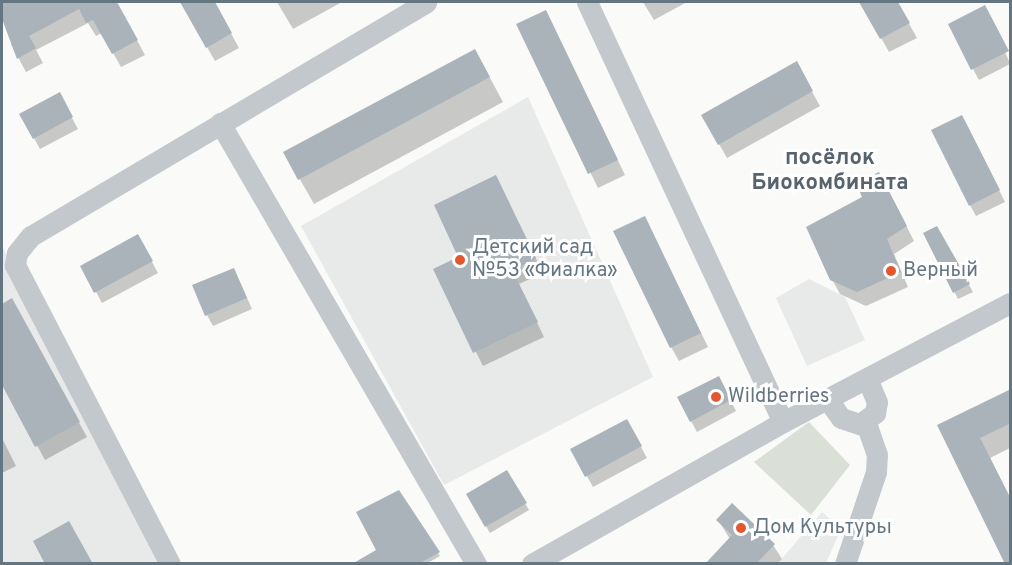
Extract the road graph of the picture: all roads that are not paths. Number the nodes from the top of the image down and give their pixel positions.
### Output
1 (426, 2) edge
2 (587, 2) edge
3 (220, 123) junction
4 (1011, 303) edge
5 (867, 380) junction
6 (828, 400) junction
7 (865, 421) junction
8 (783, 422) junction
9 (170, 564) edge
10 (476, 564) edge
11 (532, 564) edge
12 (845, 564) edge

1 - 3 street
2 - 8 street
3 - 9 street
3 - 10 street
4 - 5 street
5 - 6 street
5 - 7 street
6 - 7 street
6 - 8 street
7 - 12 street
8 - 11 street

